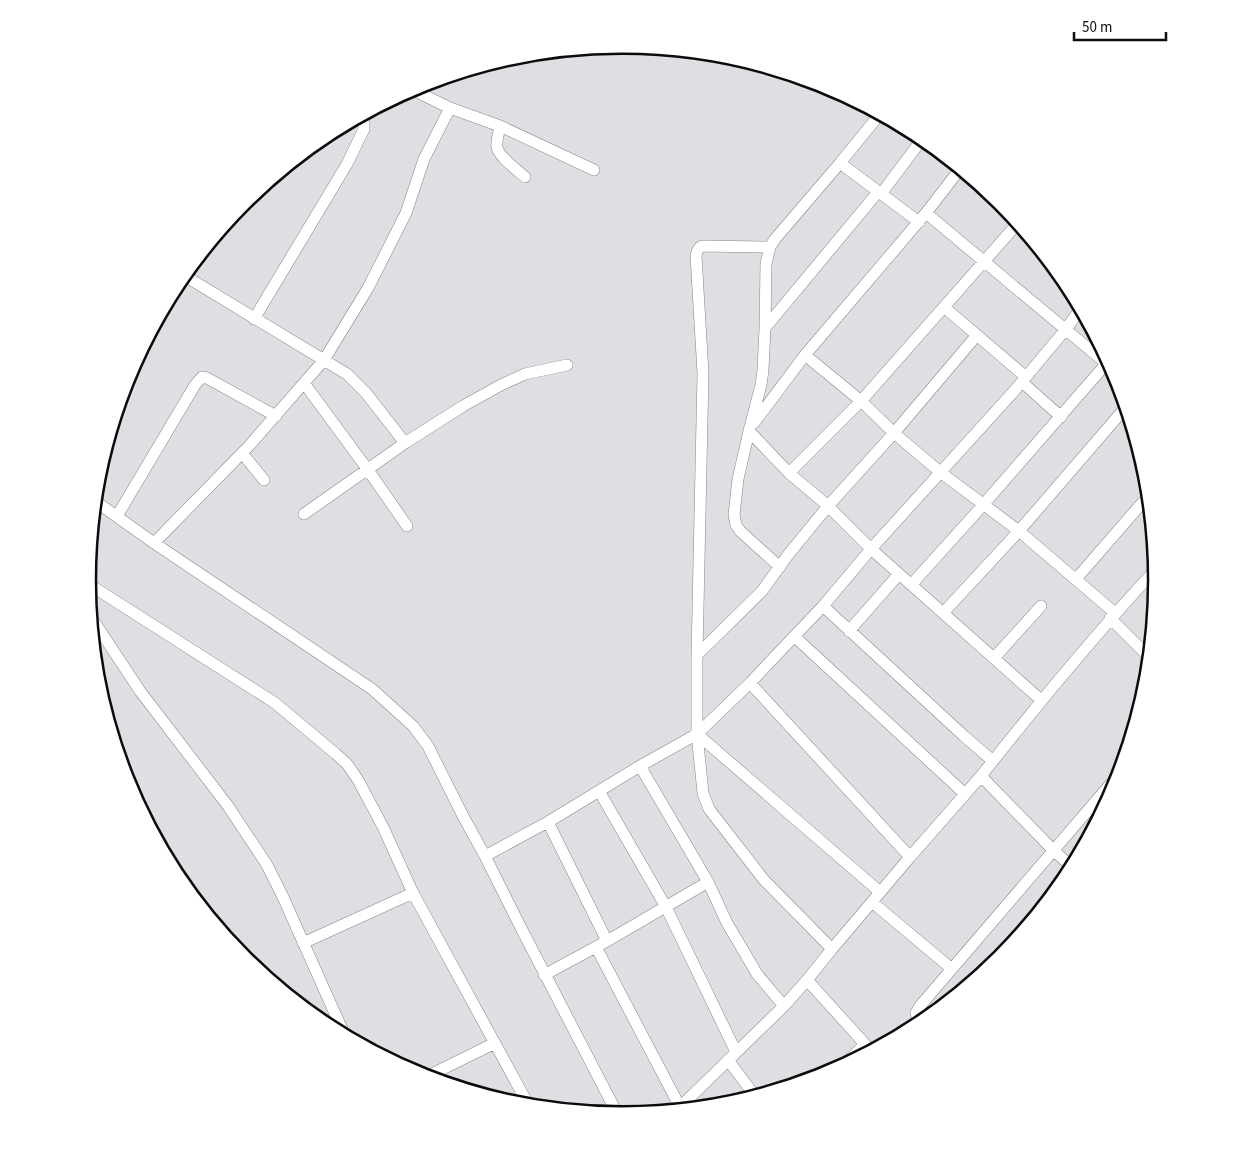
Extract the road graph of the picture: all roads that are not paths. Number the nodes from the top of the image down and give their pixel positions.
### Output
1 (422, 94) edge
2 (450, 108) junction
3 (876, 119) edge
4 (364, 121) edge
5 (500, 126) junction
6 (918, 145) edge
7 (840, 164) junction
8 (594, 170) dead end
9 (956, 174) edge
10 (525, 177) dead end
11 (880, 193) junction
12 (923, 217) junction
13 (1013, 228) edge
14 (770, 247) junction
15 (984, 262) junction
16 (193, 276) edge
17 (944, 307) junction
18 (1076, 314) edge
19 (254, 319) junction
20 (765, 328) junction
21 (1066, 329) junction
22 (977, 335) junction
23 (805, 355) junction
24 (1098, 356) edge
25 (324, 360) junction
26 (567, 364) dead end
27 (1105, 371) edge
28 (1024, 380) junction
29 (304, 383) junction
30 (860, 401) junction
31 (1121, 413) edge
32 (276, 416) junction
33 (1061, 417) junction
34 (749, 431) junction
35 (894, 433) junction
36 (406, 444) junction
37 (242, 453) junction
38 (368, 470) junction
39 (940, 472) junction
40 (789, 473) junction
41 (264, 480) dead end
42 (1142, 502) edge
43 (101, 505) edge
44 (983, 505) junction
45 (828, 506) junction
46 (304, 514) dead end
47 (117, 516) junction
48 (407, 526) dead end
49 (1018, 531) junction
50 (154, 543) junction
51 (871, 549) junction
52 (780, 567) junction
53 (899, 574) junction
54 (1148, 578) edge
55 (1076, 579) junction
56 (912, 585) junction
57 (96, 589) edge
58 (823, 606) junction
59 (1041, 606) dead end
60 (943, 613) junction
61 (1113, 616) junction
62 (98, 628) edge
63 (849, 630) junction
64 (795, 636) junction
65 (1144, 651) edge
66 (698, 655) junction
67 (994, 658) junction
68 (750, 684) junction
69 (1041, 700) junction
70 (697, 734) junction
71 (993, 760) junction
72 (640, 766) junction
73 (981, 776) junction
74 (600, 791) junction
75 (1103, 793) edge
76 (965, 794) junction
77 (548, 822) junction
78 (1053, 850) junction
79 (485, 856) junction
80 (910, 856) junction
81 (1066, 862) edge
82 (708, 882) junction
83 (880, 892) junction
84 (413, 893) junction
85 (872, 902) junction
86 (666, 907) junction
87 (608, 941) junction
88 (303, 943) junction
89 (596, 947) junction
90 (832, 949) junction
91 (952, 969) junction
92 (544, 974) junction
93 (807, 980) junction
94 (784, 1006) junction
95 (917, 1016) edge
96 (340, 1024) edge
97 (495, 1043) junction
98 (867, 1046) edge
99 (736, 1052) junction
100 (728, 1060) junction
101 (437, 1072) edge
102 (750, 1090) edge
103 (524, 1097) edge
104 (676, 1103) edge
105 (684, 1103) edge
106 (613, 1106) edge

1 - 2 street
2 - 5 street
2 - 25 street
3 - 7 street
4 - 19 street
5 - 8 street
5 - 10 street
6 - 11 street
7 - 11 street
7 - 14 street
9 - 12 street
11 - 12 street
11 - 20 street
12 - 15 street
12 - 23 street
13 - 15 street
14 - 20 street
14 - 66 street
15 - 17 street
15 - 21 street
16 - 19 street
17 - 22 street
17 - 30 street
18 - 21 street
19 - 25 street
20 - 34 street
21 - 24 street
21 - 28 street
22 - 28 street
22 - 35 street
23 - 30 street
23 - 34 street
25 - 29 street
25 - 36 street
26 - 36 street
27 - 33 street
28 - 33 street
28 - 39 street
29 - 32 street
29 - 38 street
30 - 35 street
30 - 40 street
31 - 49 street
32 - 37 street
32 - 47 street
33 - 44 street
34 - 40 street
34 - 52 street
35 - 39 street
35 - 45 street
36 - 38 street
37 - 41 street
37 - 50 street
38 - 46 street
38 - 48 street
39 - 44 street
39 - 51 street
40 - 45 street
42 - 55 street
43 - 47 street
44 - 49 street
44 - 56 street
45 - 51 street
45 - 52 street
47 - 50 street
49 - 55 street
49 - 60 street
50 - 79 street
51 - 53 street
51 - 58 street
52 - 66 street
53 - 56 street
53 - 63 street
54 - 61 street
55 - 61 street
56 - 60 street
57 - 84 street
58 - 63 street
58 - 64 street
59 - 67 street
60 - 67 street
61 - 65 street
61 - 69 street
62 - 88 street
63 - 71 street
64 - 68 street
64 - 76 street
66 - 70 street
67 - 69 street
68 - 70 street
68 - 80 street
69 - 71 street
70 - 72 street
70 - 83 street
70 - 90 street
71 - 73 street
72 - 74 street
72 - 82 street
73 - 76 street
73 - 78 street
74 - 77 street
74 - 86 street
75 - 78 street
76 - 80 street
77 - 79 street
77 - 87 street
78 - 81 street
78 - 91 street
79 - 92 street
80 - 83 street
82 - 86 street
82 - 94 street
83 - 85 street
84 - 88 street
84 - 97 street
85 - 90 street
85 - 91 street
86 - 87 street
86 - 99 street
87 - 89 street
88 - 96 street
89 - 92 street
89 - 104 street
90 - 93 street
91 - 95 street
92 - 106 street
93 - 94 street
93 - 98 street
94 - 99 street
97 - 101 street
97 - 103 street
99 - 100 street
100 - 102 street
100 - 105 street

